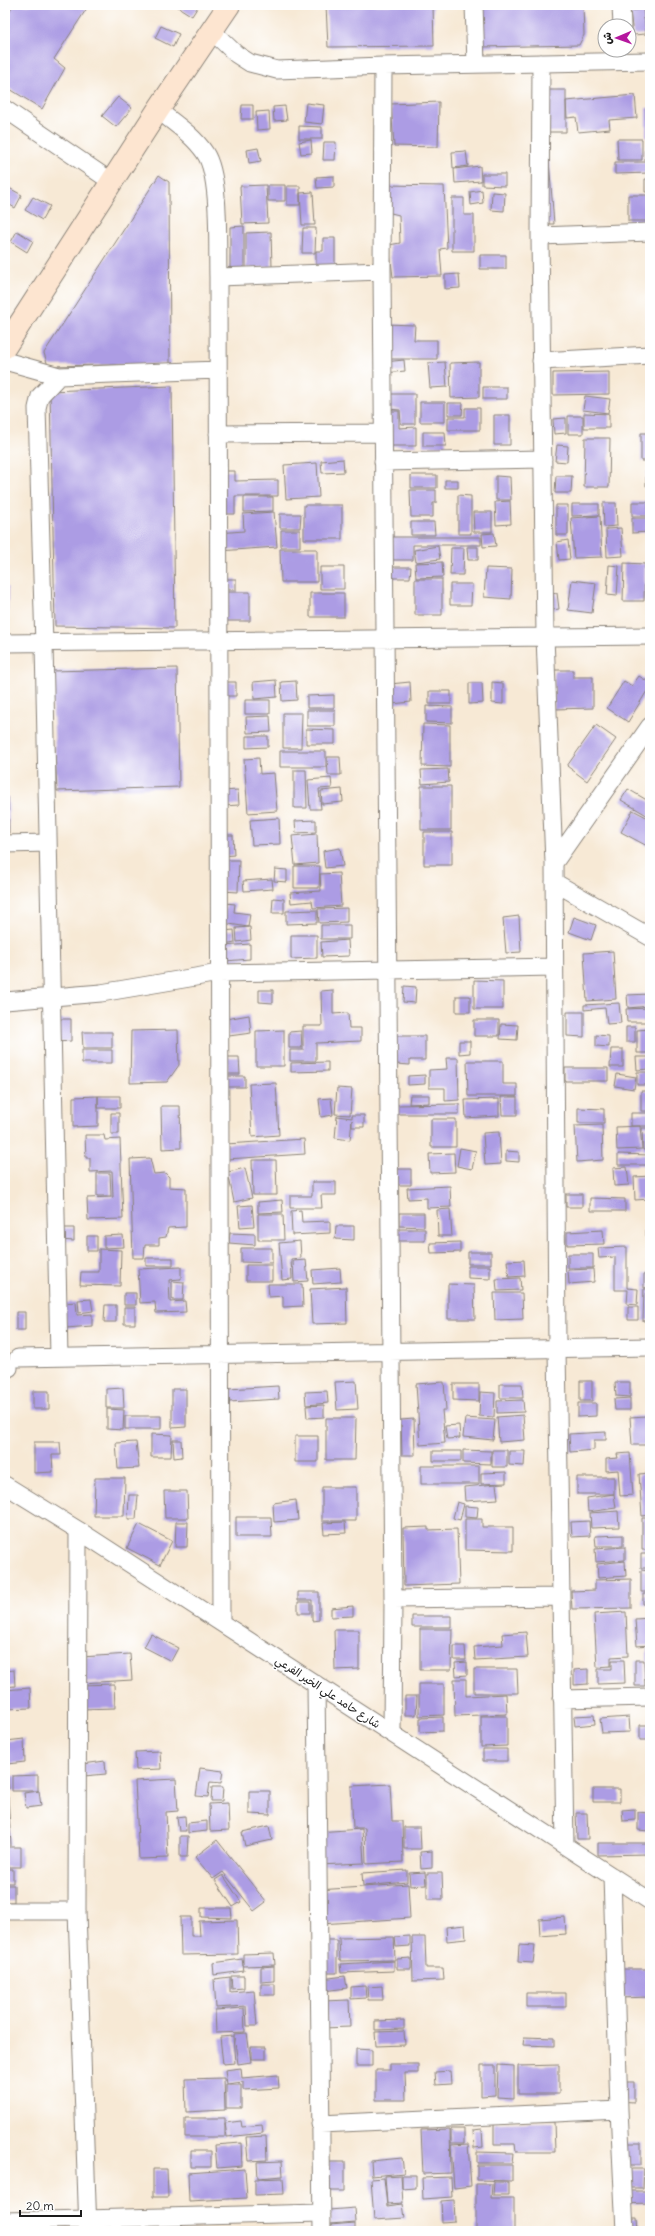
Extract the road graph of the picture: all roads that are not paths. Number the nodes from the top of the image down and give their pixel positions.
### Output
1 (229, 5) edge
2 (474, 5) edge
3 (621, 5) edge
4 (622, 18) edge
5 (212, 31) junction
6 (600, 58) edge
7 (634, 58) edge
8 (650, 61) edge
9 (541, 63) junction
10 (476, 64) junction
11 (383, 66) junction
12 (5, 109) edge
13 (158, 110) junction
14 (112, 182) junction
15 (650, 232) edge
16 (540, 236) junction
17 (382, 270) junction
18 (218, 277) junction
19 (5, 347) edge
20 (650, 355) edge
21 (541, 361) junction
22 (5, 362) edge
23 (218, 370) junction
24 (59, 376) junction
25 (383, 433) junction
26 (218, 434) junction
27 (543, 458) junction
28 (383, 462) junction
29 (650, 636) edge
30 (545, 637) junction
31 (385, 639) junction
32 (218, 642) junction
33 (5, 644) edge
34 (44, 645) junction
35 (650, 726) edge
36 (48, 843) junction
37 (5, 844) edge
38 (554, 863) junction
39 (554, 882) junction
40 (650, 937) edge
41 (554, 967) junction
42 (388, 970) junction
43 (219, 974) junction
44 (52, 999) junction
45 (5, 1001) edge
46 (650, 1347) edge
47 (557, 1348) junction
48 (391, 1351) junction
49 (219, 1354) junction
50 (59, 1357) junction
51 (11, 1364) edge
52 (5, 1485) edge
53 (78, 1530) junction
54 (562, 1597) junction
55 (393, 1599) junction
56 (221, 1622) junction
57 (316, 1684) junction
58 (650, 1697) edge
59 (562, 1699) junction
60 (392, 1733) junction
61 (565, 1846) junction
62 (612, 1876) junction
63 (650, 1901) edge
64 (77, 1910) junction
65 (5, 1911) edge
66 (619, 2110) junction
67 (320, 2124) junction
68 (322, 2213) junction
69 (5, 2221) edge
70 (88, 2224) edge
71 (322, 2231) edge
72 (625, 2231) edge

1 - 5 main road
2 - 10 street
3 - 4 street
5 - 11 street
5 - 13 main road
6 - 9 street
7 - 8 street
9 - 10 street
9 - 16 street
10 - 11 street
11 - 17 street
12 - 14 street
13 - 14 main road
13 - 18 street
14 - 19 main road
15 - 16 street
16 - 21 street
17 - 18 street
17 - 25 street
18 - 23 street
20 - 21 street
21 - 27 street
22 - 24 street
23 - 24 street
23 - 26 street
24 - 34 street
25 - 26 street
25 - 28 street
26 - 32 street
27 - 28 street
27 - 30 street
28 - 31 street
29 - 30 street
30 - 31 street
30 - 38 street
31 - 32 street
31 - 42 street
32 - 34 street
32 - 43 street
33 - 34 street
34 - 36 street
35 - 38 street
36 - 37 street
36 - 44 street
38 - 39 street
39 - 40 street
39 - 41 street
41 - 42 street
41 - 47 street
42 - 43 street
42 - 48 street
43 - 44 street
43 - 49 street
44 - 45 street
44 - 50 street
46 - 47 street
47 - 48 street
47 - 54 street
48 - 49 street
48 - 55 street
49 - 50 street
49 - 56 street
50 - 51 street
52 - 53 street, شارع حامد علي الخير الفرعي
53 - 56 street, شارع حامد علي الخير الفرعي
53 - 64 street
54 - 55 street
54 - 59 street
55 - 60 street
56 - 57 street, شارع حامد علي الخير الفرعي
57 - 60 street, شارع حامد علي الخير الفرعي
57 - 67 street
58 - 59 street
59 - 61 street
60 - 61 street, شارع حامد علي الخير الفرعي
61 - 62 street, شارع حامد علي الخير الفرعي
62 - 63 street, شارع حامد علي الخير الفرعي
62 - 66 street
64 - 65 street
64 - 70 street
66 - 67 street
66 - 72 street
67 - 68 street
68 - 70 street
68 - 71 street
69 - 70 street

